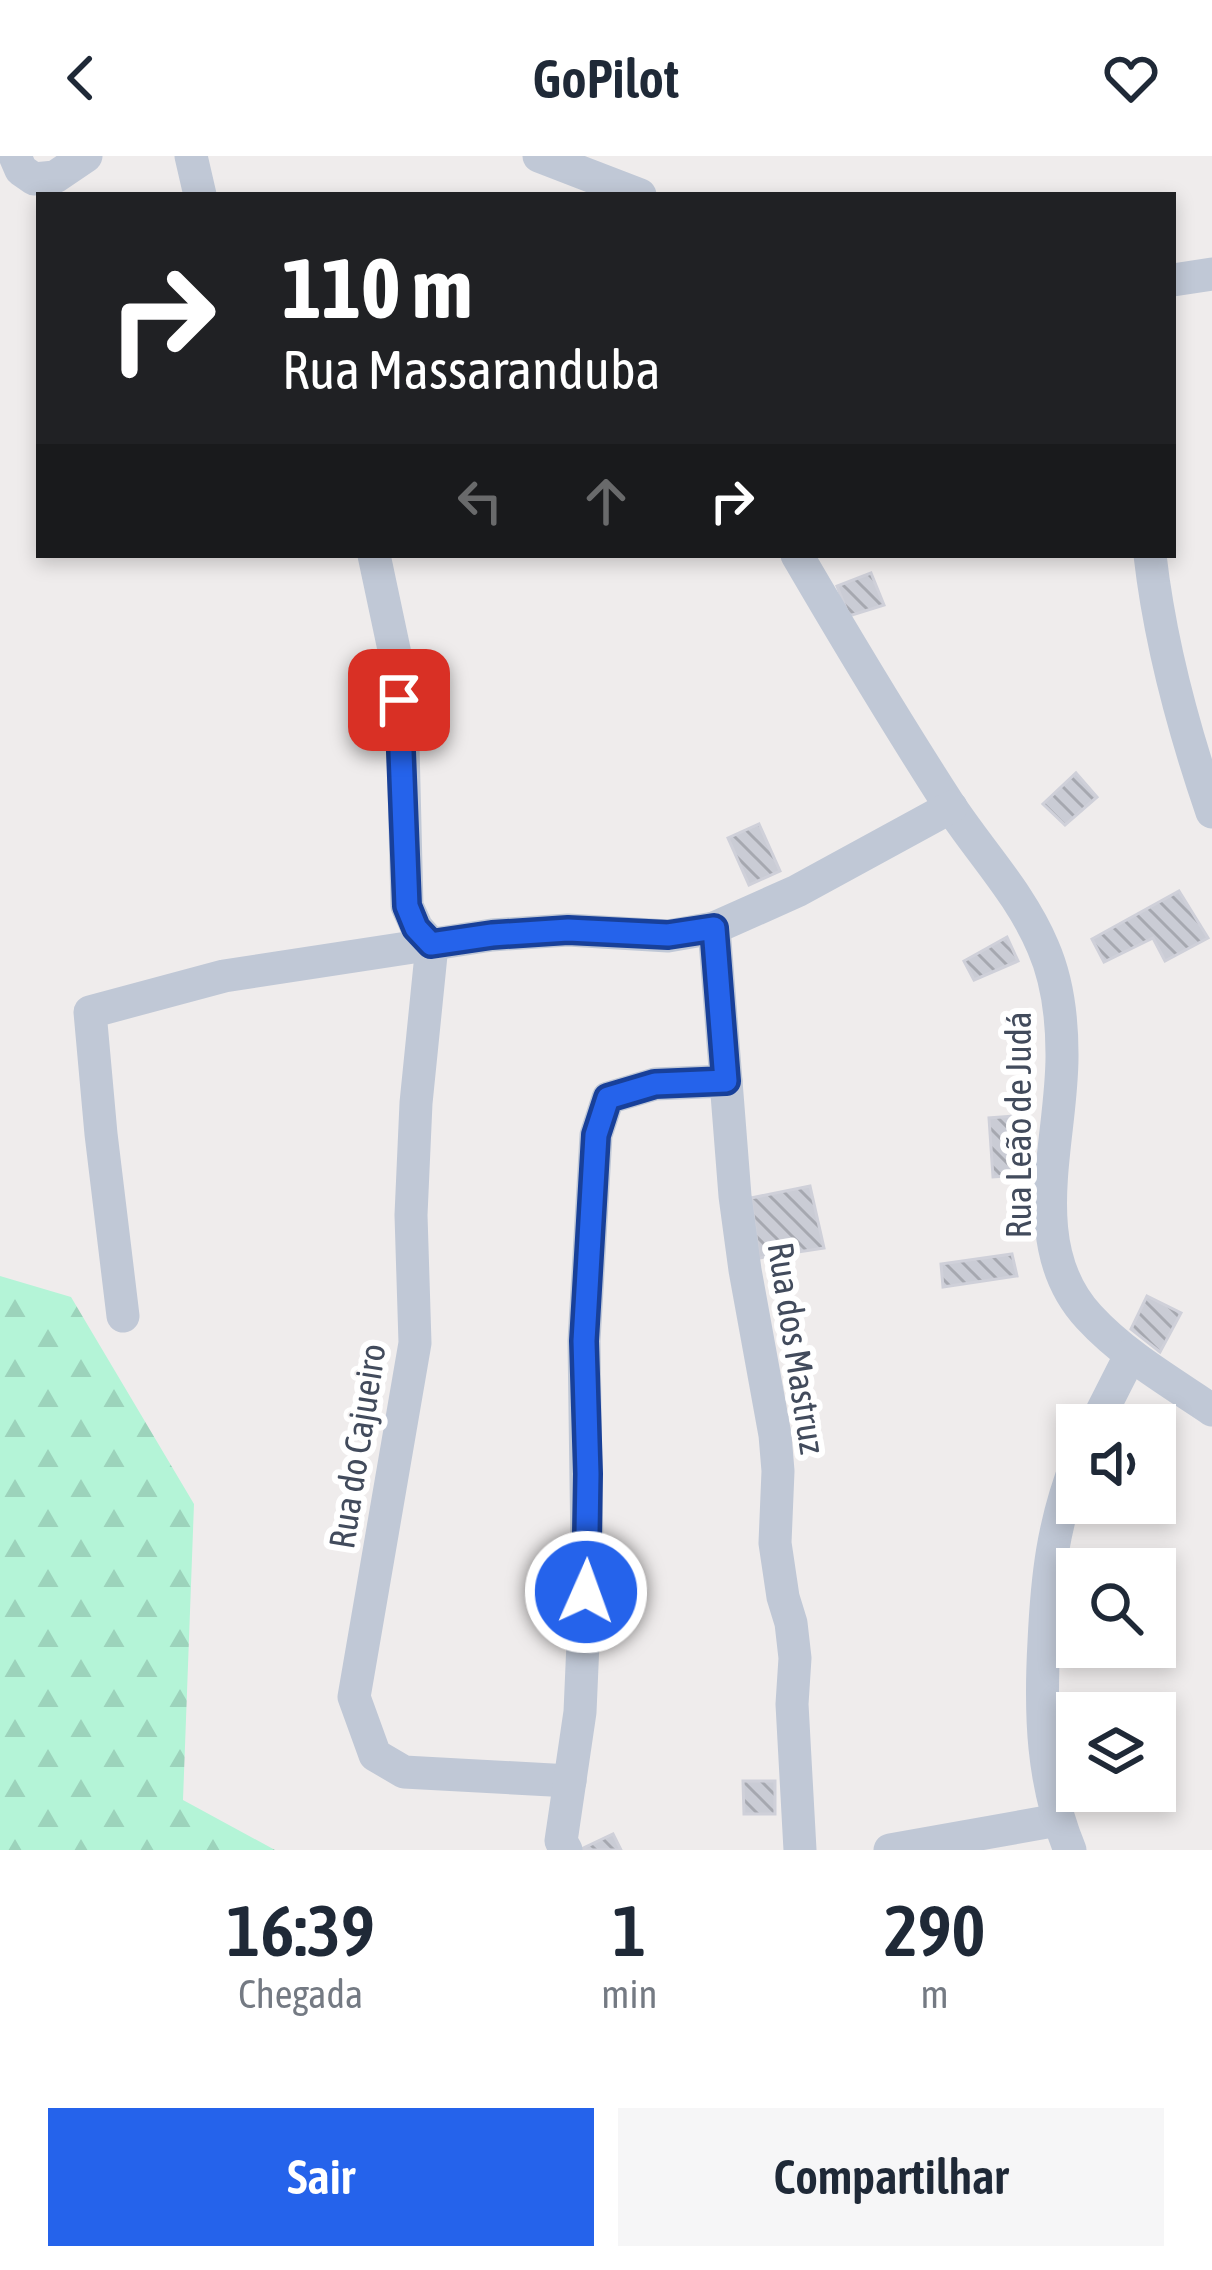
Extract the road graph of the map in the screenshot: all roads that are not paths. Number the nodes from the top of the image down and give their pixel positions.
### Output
1 (86, 156) edge
2 (191, 156) edge
3 (539, 156) edge
4 (18, 170) edge
5 (199, 192) edge
6 (632, 192) edge
7 (1212, 274) edge
8 (1176, 280) edge
9 (375, 558) edge
10 (799, 558) edge
11 (1150, 558) edge
12 (951, 807) junction
13 (1212, 812) edge
14 (714, 928) junction
15 (431, 944) junction
16 (726, 1081) junction
17 (123, 1316) dead end
18 (1130, 1356) junction
19 (1106, 1404) edge
20 (1212, 1409) edge
21 (1056, 1522) edge
22 (570, 1781) junction
23 (1064, 1835) edge
24 (566, 1850) edge
25 (800, 1850) edge
26 (890, 1850) edge

1 - 4 street
2 - 5 street
3 - 6 street
7 - 8 street
9 - 15 street
10 - 12 street, Rua Leão de Judá
11 - 13 street
12 - 14 street
12 - 18 street, Rua Leão de Judá
14 - 15 street
14 - 16 street, Rua dos Mastruz
15 - 17 street
15 - 22 street, Rua do Cajueiro
16 - 22 street
16 - 25 street, Rua dos Mastruz
18 - 19 street
18 - 20 street, Rua Leão de Judá
21 - 23 street
22 - 24 street
23 - 26 street

